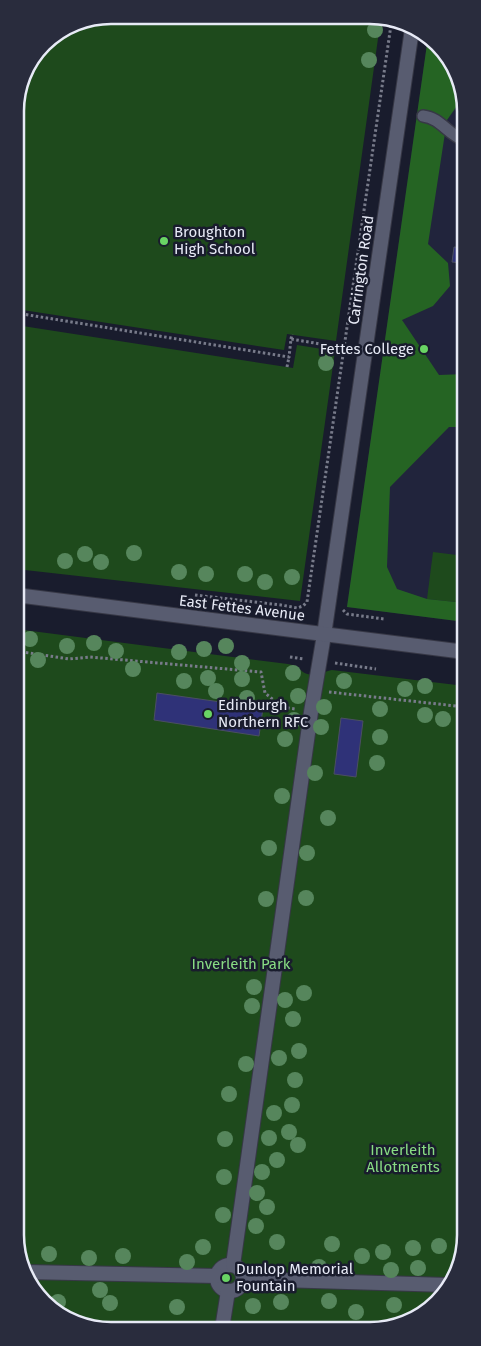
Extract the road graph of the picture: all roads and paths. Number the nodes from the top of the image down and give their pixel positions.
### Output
1 (391, 26) edge
2 (411, 34) edge
3 (423, 116) dead end
4 (457, 136) edge
5 (24, 314) edge
6 (292, 334) dead end
7 (291, 340) junction
8 (344, 348) junction
9 (288, 357) junction
10 (287, 367) dead end
11 (195, 595) dead end
12 (24, 596) edge
13 (344, 602) dead end
14 (384, 619) dead end
15 (324, 634) junction
16 (457, 651) edge
17 (24, 652) edge
18 (314, 690) junction
19 (457, 706) edge
20 (300, 710) dead end
21 (233, 1265) junction
22 (32, 1272) edge
23 (216, 1276) junction
24 (243, 1279) junction
25 (442, 1285) edge
26 (228, 1291) junction
27 (223, 1322) edge

1 - 8 path
2 - 15 street, Carrington Road
3 - 4 lane
5 - 9 path
6 - 7 path
7 - 8 path
7 - 9 path
8 - 11 path
9 - 10 path
12 - 15 street, East Fettes Avenue
13 - 14 path
15 - 16 street, East Fettes Avenue
15 - 18 street, Carrington Road
17 - 20 path
18 - 19 path
18 - 21 street, Carrington Road
21 - 23 street
21 - 24 street
22 - 23 street
23 - 26 street
24 - 25 street
24 - 26 street
26 - 27 street

